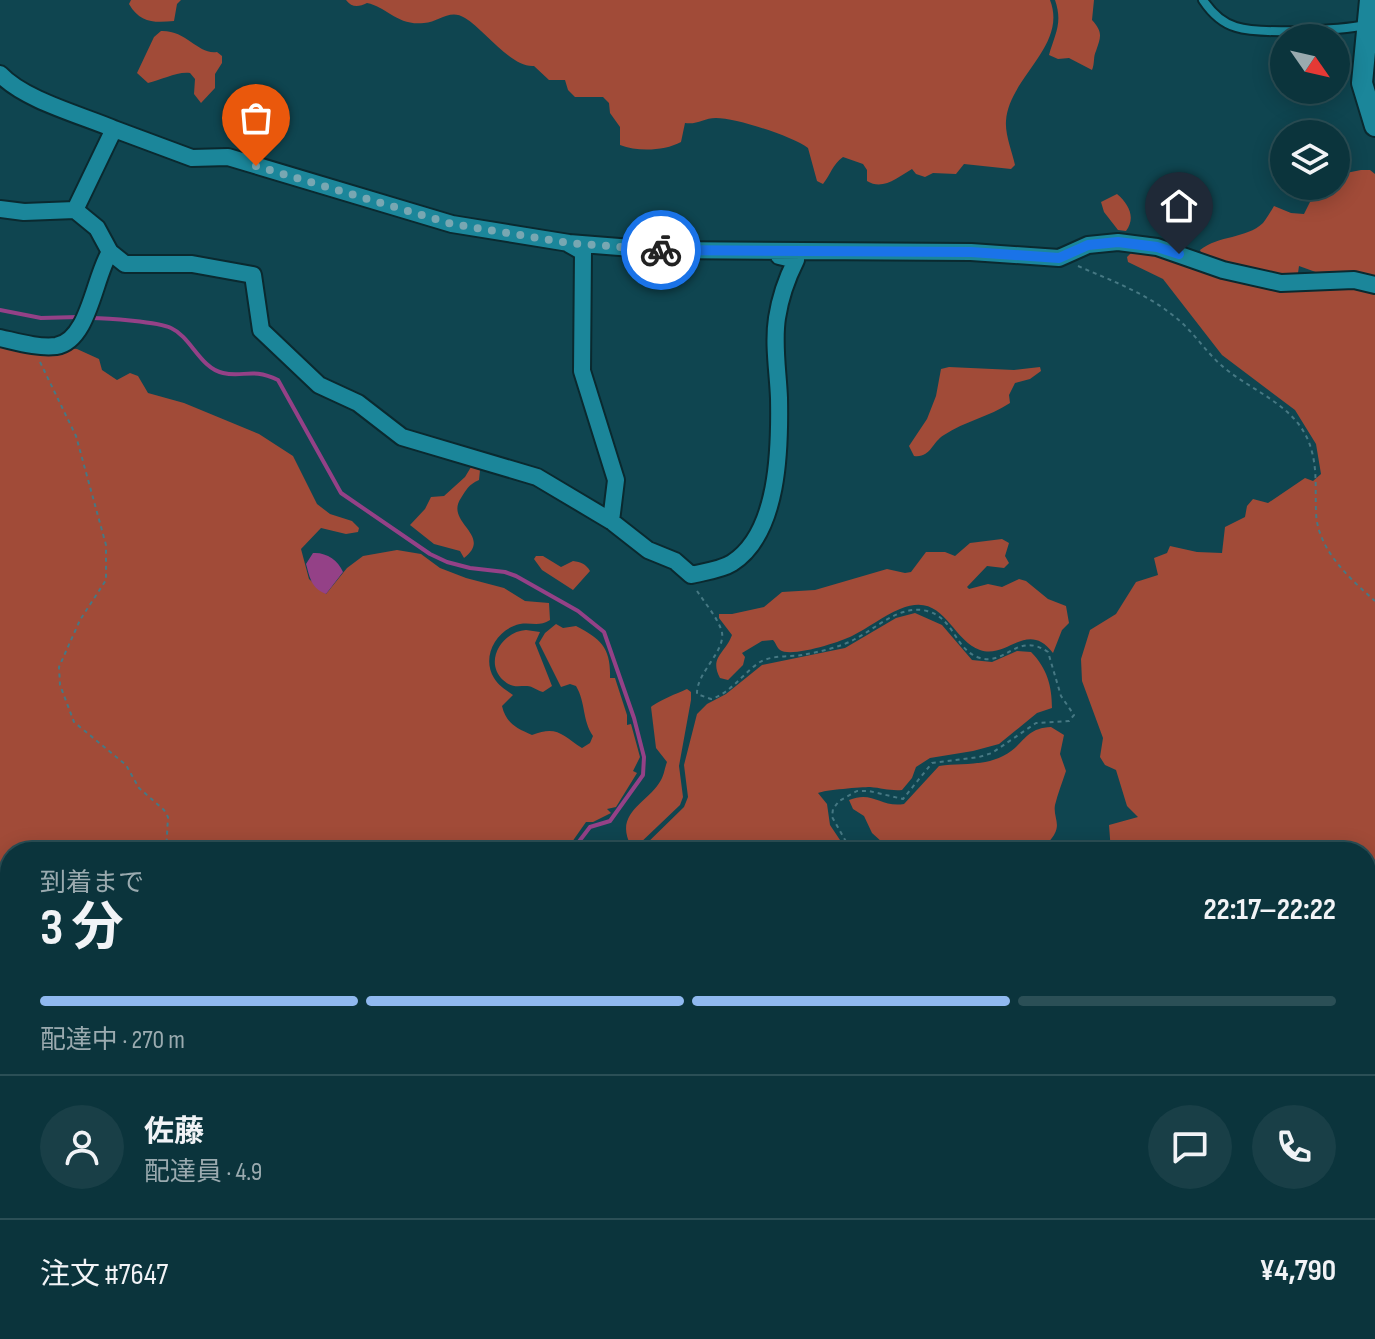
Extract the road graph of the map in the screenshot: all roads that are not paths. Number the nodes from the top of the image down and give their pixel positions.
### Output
1 (1203, 0) edge
2 (1370, 0) edge
3 (1368, 25) junction
4 (0, 74) edge
5 (1375, 126) edge
6 (114, 129) junction
7 (0, 209) edge
8 (75, 210) junction
9 (569, 243) junction
10 (110, 252) junction
11 (766, 252) junction
12 (1375, 285) edge
13 (0, 338) edge
14 (611, 521) junction

1 - 3 lane
2 - 3 main road
3 - 5 main road
4 - 6 street
6 - 8 street
6 - 9 street
7 - 8 street
8 - 10 street
9 - 11 street
9 - 14 street
10 - 13 street
10 - 14 street
11 - 12 street
11 - 14 street

